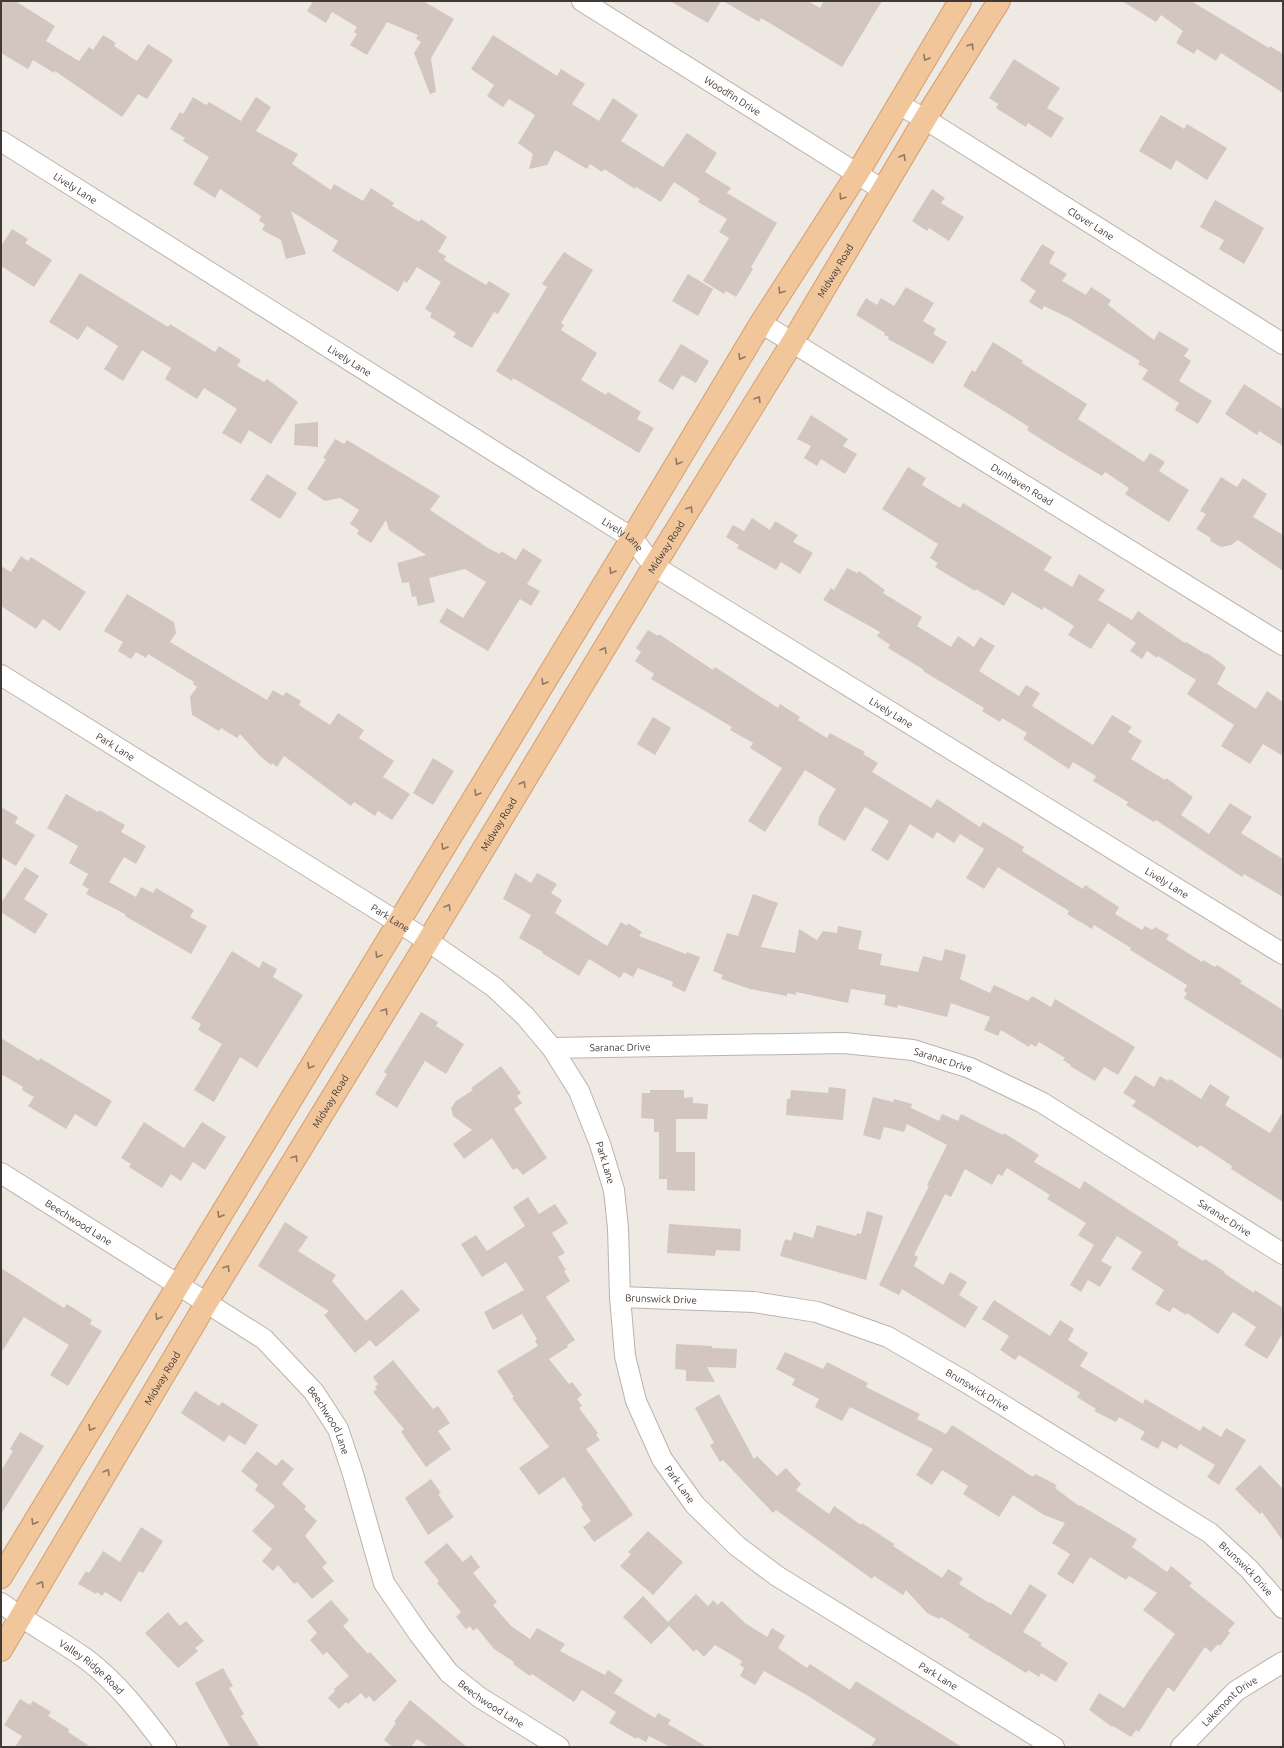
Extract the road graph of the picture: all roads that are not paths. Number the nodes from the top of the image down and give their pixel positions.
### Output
1 (582, 1) edge
2 (960, 1) edge
3 (999, 1) edge
4 (898, 104) junction
5 (925, 119) junction
6 (1, 141) edge
7 (857, 174) junction
8 (883, 190) junction
9 (761, 323) junction
10 (792, 343) junction
11 (1283, 344) edge
12 (632, 538) junction
13 (654, 566) junction
14 (1283, 645) edge
15 (1, 675) edge
16 (398, 922) junction
17 (428, 941) junction
18 (1283, 954) edge
19 (552, 1048) junction
20 (1, 1173) edge
21 (1283, 1254) edge
22 (178, 1284) junction
23 (620, 1297) junction
24 (207, 1302) junction
25 (1, 1577) edge
26 (1, 1604) edge
27 (1283, 1608) edge
28 (21, 1618) junction
29 (1, 1650) edge
30 (1283, 1662) edge
31 (166, 1747) edge
32 (559, 1747) edge
33 (1054, 1747) edge
34 (1181, 1747) edge

1 - 7 street, Woodfin Drive
2 -> 4 main road
5 -> 3 main road, Midway Road
4 - 5 street, Clover Lane
4 - 7 main road
8 -> 5 main road, Midway Road
5 - 11 street, Clover Lane
6 - 12 street, Lively Lane
7 - 8 street, Woodfin Drive
7 -> 9 main road
8 - 10 main road, Midway Road
9 - 10 street, Dunhaven Road
9 -> 12 main road
13 -> 10 main road, Midway Road
10 - 14 street, Dunhaven Road
12 - 13 street, Lively Lane
12 -> 16 main road
17 -> 13 main road, Midway Road
13 - 18 street, Lively Lane
15 - 16 street, Park Lane
16 - 17 street, Park Lane
16 -> 22 main road
17 - 19 street, Park Lane
24 -> 17 main road, Midway Road
19 - 21 street, Saranac Drive
19 - 23 street, Park Lane
20 - 22 street, Beechwood Lane
22 - 24 street, Beechwood Lane
22 -> 25 main road
23 - 27 street, Brunswick Drive
23 - 33 street, Park Lane
28 -> 24 main road, Midway Road
24 - 32 street, Beechwood Lane
26 - 28 street, Valley Ridge Road
28 - 29 main road, Midway Road
28 - 31 street, Valley Ridge Road
30 - 34 street, Lakemont Drive

